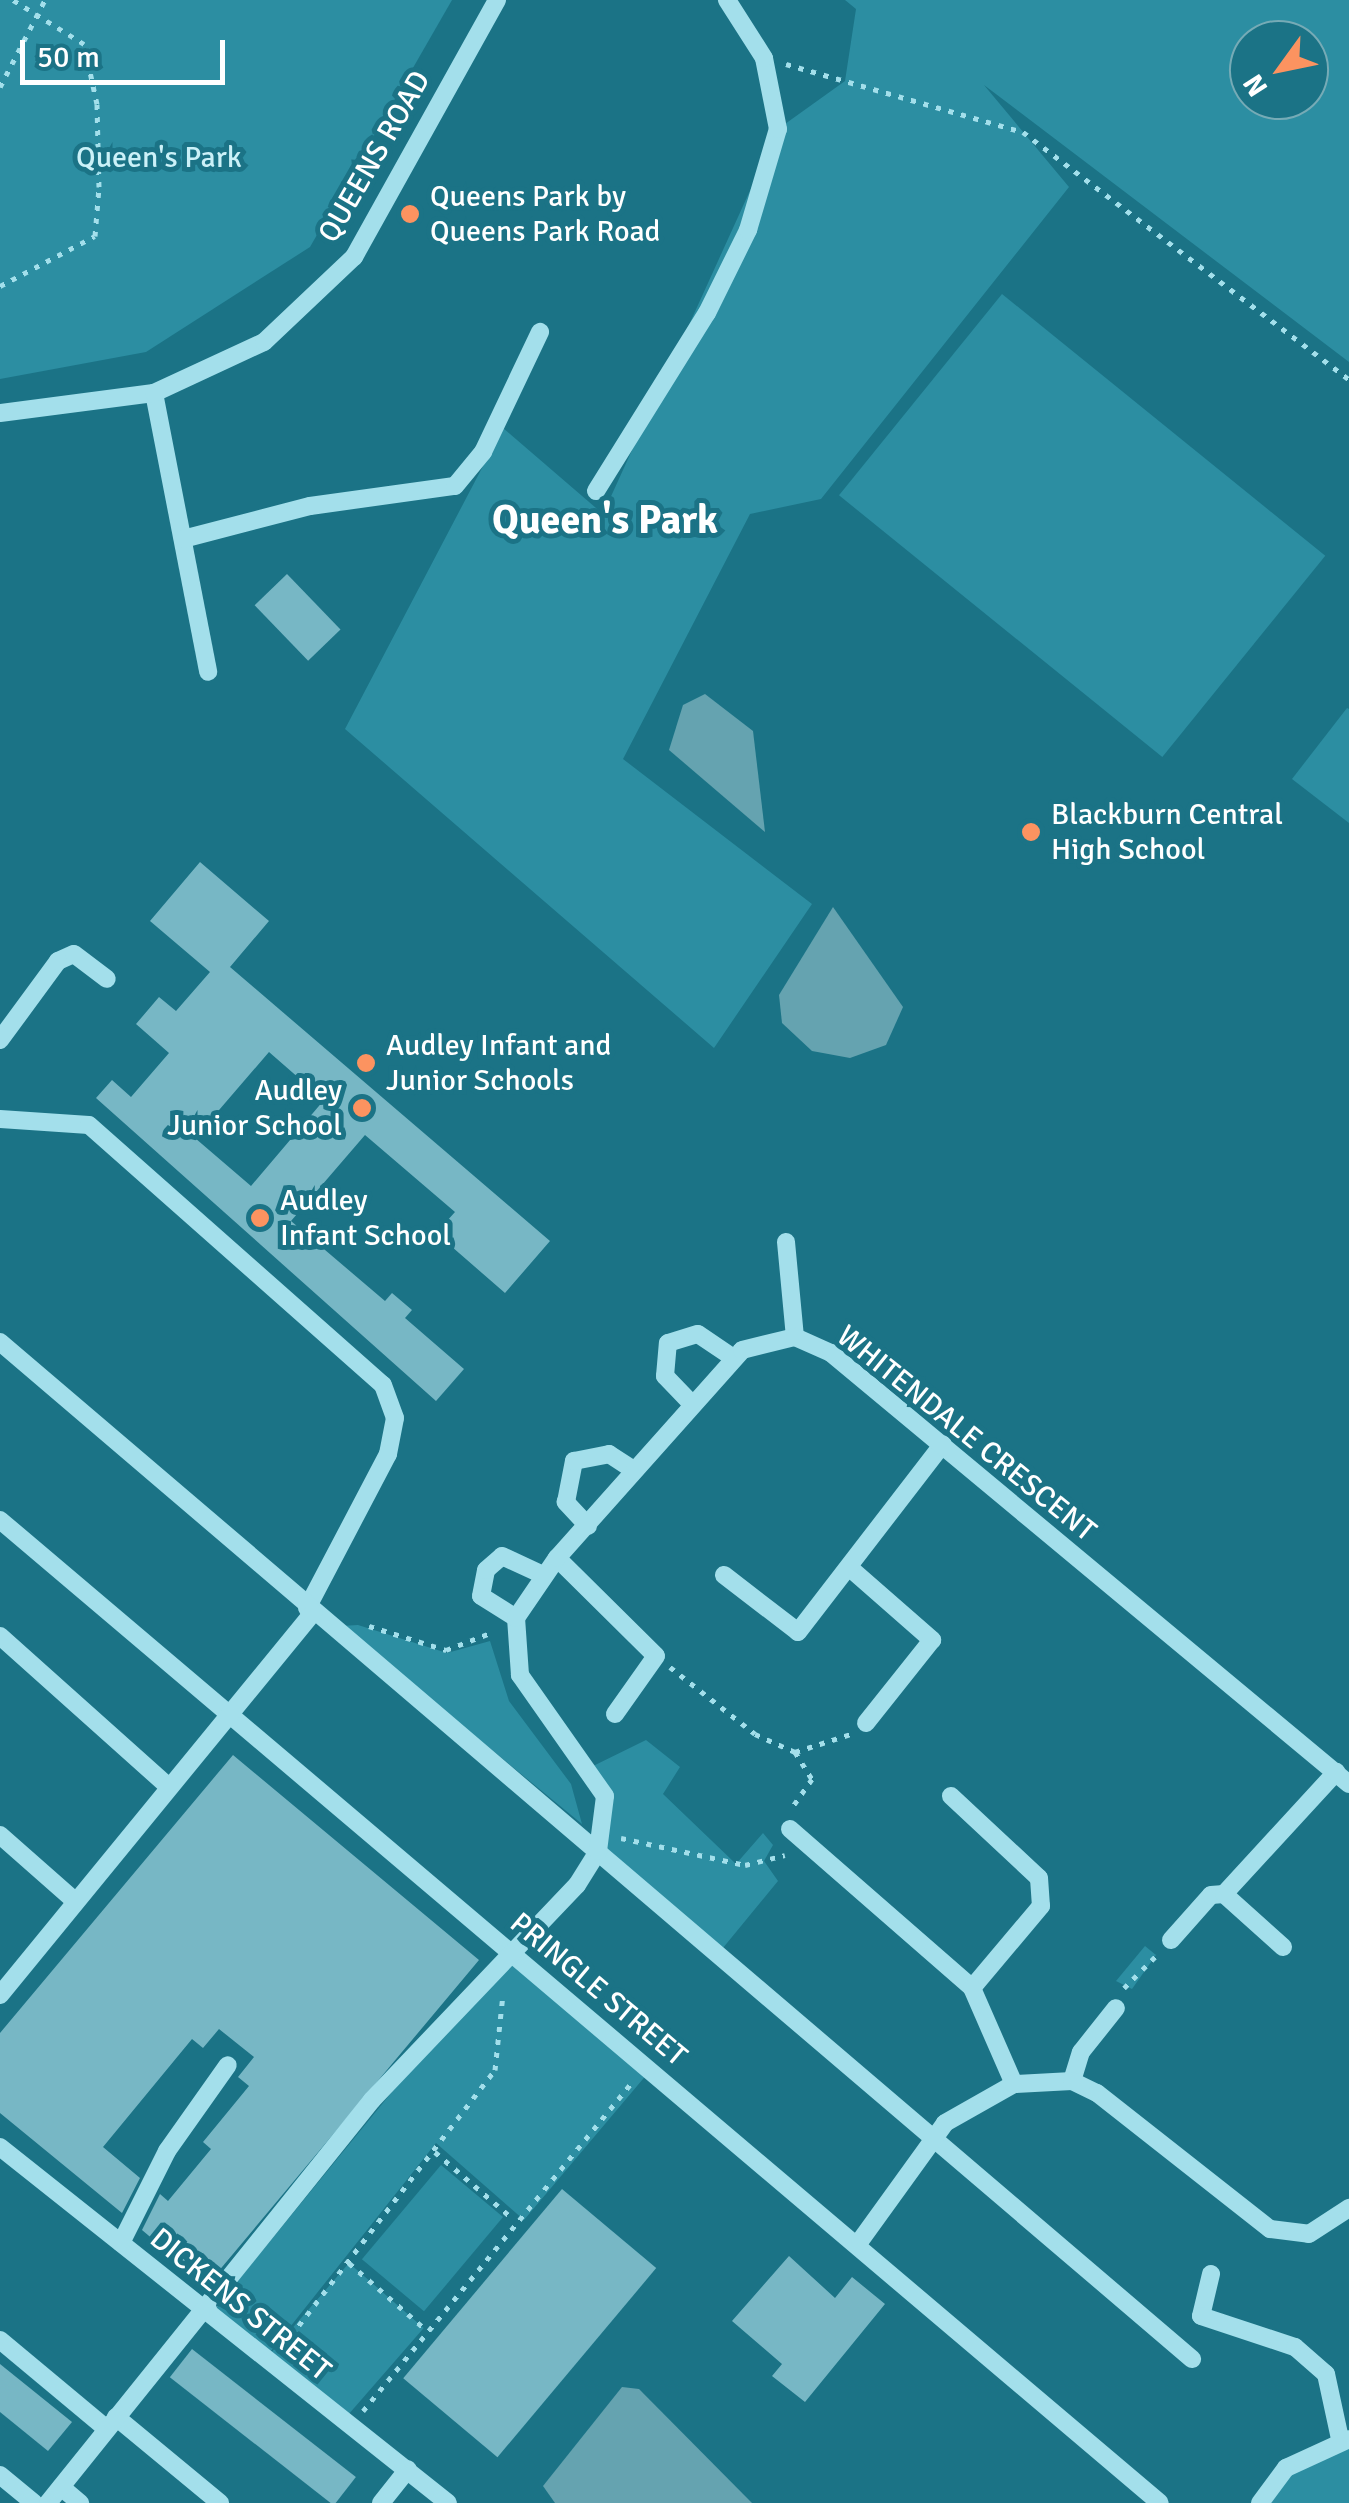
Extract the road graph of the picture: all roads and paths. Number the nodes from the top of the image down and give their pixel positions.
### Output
1 (12, 0) edge
2 (45, 0) edge
3 (497, 0) edge
4 (727, 0) edge
5 (37, 15) junction
6 (764, 58) junction
7 (0, 88) edge
8 (0, 286) edge
9 (540, 332) dead end
10 (1349, 380) edge
11 (154, 393) junction
12 (0, 413) edge
13 (596, 491) dead end
14 (183, 539) junction
15 (208, 672) dead end
16 (107, 978) dead end
17 (0, 1040) edge
18 (0, 1119) edge
19 (786, 1242) dead end
20 (795, 1337) junction
21 (0, 1342) edge
22 (731, 1356) junction
23 (690, 1402) junction
24 (942, 1444) junction
25 (634, 1470) junction
26 (0, 1520) edge
27 (588, 1526) junction
28 (557, 1558) junction
29 (851, 1569) junction
30 (543, 1575) junction
31 (724, 1575) dead end
32 (310, 1610) junction
33 (334, 1628) junction
34 (515, 1628) junction
35 (0, 1636) edge
36 (656, 1656) junction
37 (615, 1714) dead end
38 (228, 1715) junction
39 (866, 1723) joint
40 (795, 1752) junction
41 (1343, 1778) edge
42 (169, 1787) junction
43 (951, 1796) dead end
44 (604, 1832) junction
45 (0, 1835) edge
46 (797, 1835) junction
47 (598, 1851) junction
48 (1224, 1894) junction
49 (76, 1902) junction
50 (1171, 1940) joint
51 (1283, 1946) dead end
52 (508, 1950) junction
53 (972, 1988) junction
54 (504, 1990) dead end
55 (0, 1995) edge
56 (1116, 2008) joint
57 (228, 2065) dead end
58 (647, 2066) junction
59 (1072, 2081) junction
60 (1014, 2084) junction
61 (934, 2138) junction
62 (0, 2147) edge
63 (434, 2152) junction
64 (1349, 2208) edge
65 (512, 2218) junction
66 (860, 2241) junction
67 (121, 2244) junction
68 (348, 2263) junction
69 (1211, 2274) dead end
70 (204, 2310) junction
71 (424, 2328) junction
72 (0, 2340) edge
73 (1192, 2359) dead end
74 (269, 2364) junction
75 (111, 2423) junction
76 (350, 2428) junction
77 (1344, 2439) edge
78 (408, 2469) junction
79 (0, 2476) edge
80 (61, 2487) junction
81 (34, 2503) edge
82 (48, 2503) edge
83 (80, 2503) edge
84 (220, 2503) edge
85 (381, 2503) edge
86 (448, 2503) edge
87 (1160, 2503) edge
88 (1260, 2503) edge

1 - 5 path
2 - 5 path
3 - 11 street, QUEENS ROAD
4 - 6 street
5 - 7 path
5 - 8 path
6 - 10 path
6 - 13 street
9 - 14 street
11 - 12 street, QUEENS ROAD
11 - 14 street
14 - 15 street
16 - 17 street
18 - 32 street
19 - 20 street
20 - 22 street, WHITENDALE CRESCENT
20 - 24 street, WHITENDALE CRESCENT
21 - 32 street
22 - 23 street
22 - 23 street
23 - 25 street
24 - 29 street
24 - 41 street, WHITENDALE CRESCENT
25 - 27 street
25 - 27 street
26 - 38 street, PRINGLE STREET
27 - 28 street
28 - 30 street
28 - 36 street
29 - 31 street
29 - 39 street
30 - 34 street
30 - 34 street
32 - 33 street
32 - 38 street
33 - 34 path
33 - 47 street
34 - 44 street
35 - 42 street
36 - 37 street
36 - 40 path
38 - 42 street
38 - 52 street, PRINGLE STREET
39 - 40 path
40 - 46 path
41 - 48 street
42 - 49 street
43 - 53 street
44 - 46 path
44 - 47 street
45 - 49 street
46 - 53 street
47 - 52 street
47 - 61 street
48 - 50 street
48 - 51 street
49 - 55 street
50 - 56 path
52 - 58 street, PRINGLE STREET
52 - 70 street
53 - 60 street
54 - 63 path
56 - 59 street
57 - 67 street
58 - 65 path
58 - 66 street, PRINGLE STREET
59 - 60 street
59 - 64 street
60 - 61 street
61 - 66 street
61 - 73 street
62 - 67 street, DICKENS STREET
63 - 65 path
63 - 68 path
65 - 71 path
66 - 87 street, PRINGLE STREET
67 - 70 street, DICKENS STREET
68 - 71 path
68 - 74 path
69 - 77 street
70 - 74 street, DICKENS STREET
70 - 75 street
71 - 76 path
72 - 75 street
74 - 76 street, DICKENS STREET
75 - 80 street
75 - 84 street
76 - 78 street, DICKENS STREET
77 - 88 street
78 - 85 street
78 - 86 street, DICKENS STREET
79 - 81 street
80 - 82 street
80 - 83 street

